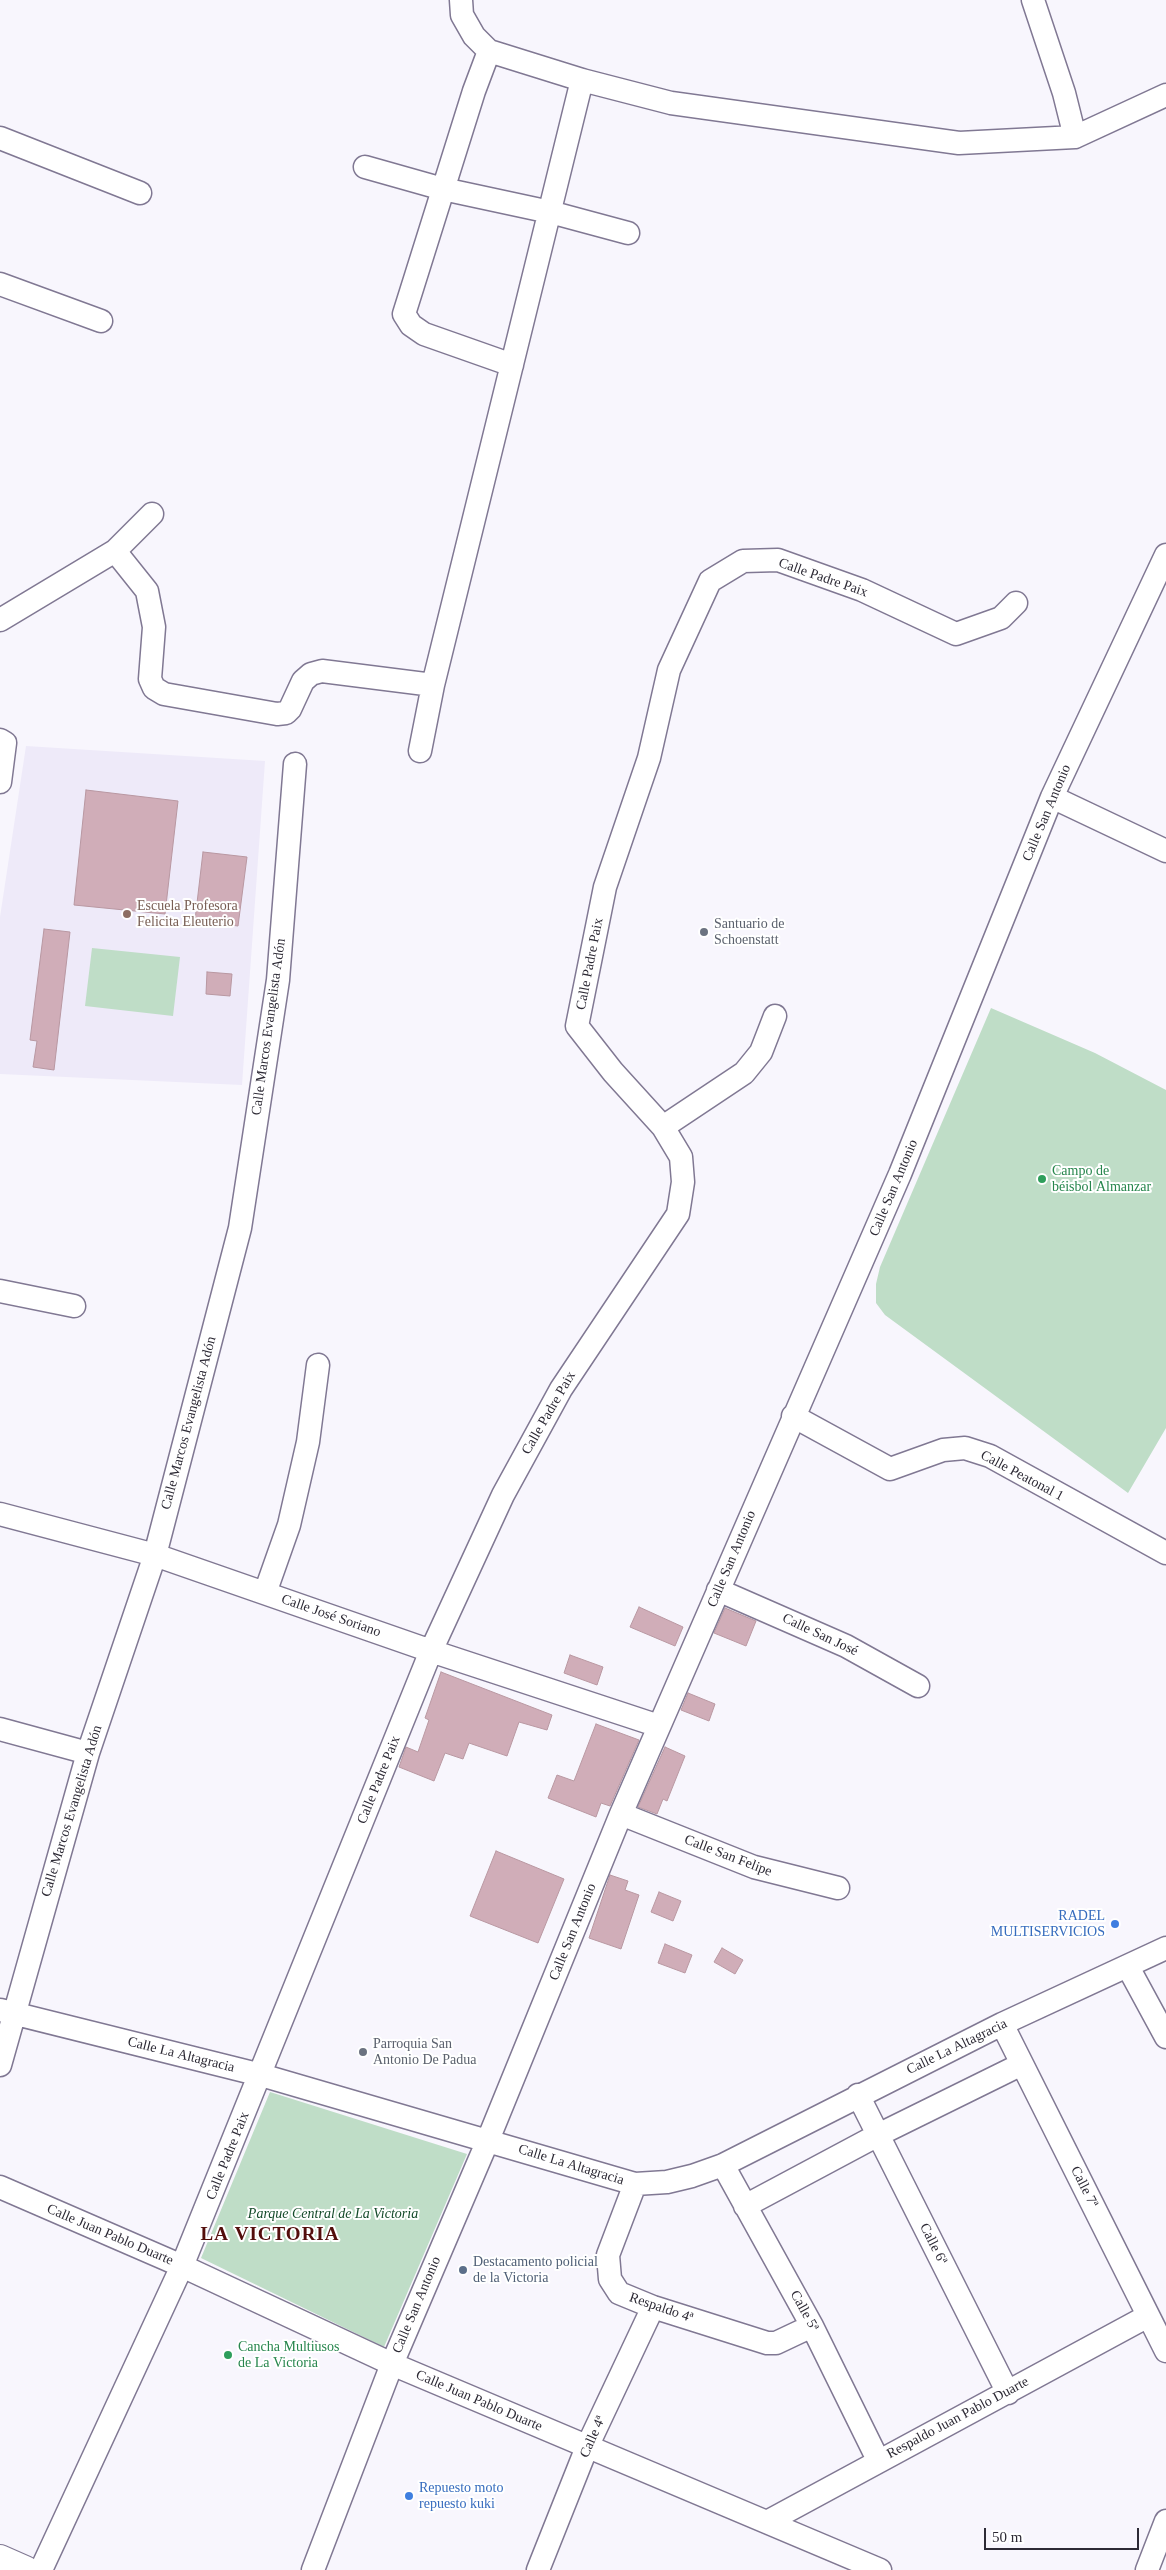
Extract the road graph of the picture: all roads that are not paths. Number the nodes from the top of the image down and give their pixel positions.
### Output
1 (461, 0) edge
2 (1033, 0) edge
3 (489, 51) junction
4 (582, 80) junction
5 (1166, 95) edge
6 (1075, 137) junction
7 (0, 138) edge
8 (364, 167) dead end
9 (443, 190) junction
10 (140, 193) dead end
11 (550, 212) junction
12 (628, 233) dead end
13 (0, 284) edge
14 (101, 321) dead end
15 (512, 365) junction
16 (152, 514) dead end
17 (115, 551) junction
18 (1166, 555) edge
19 (1016, 603) dead end
20 (0, 620) edge
21 (433, 685) junction
22 (0, 740) edge
23 (420, 751) dead end
24 (295, 764) dead end
25 (0, 782) edge
26 (1052, 797) junction
27 (1166, 850) edge
28 (775, 1016) dead end
29 (663, 1127) junction
30 (0, 1291) edge
31 (74, 1306) dead end
32 (318, 1365) dead end
33 (793, 1416) junction
34 (0, 1514) edge
35 (1166, 1553) edge
36 (154, 1555) junction
37 (718, 1590) junction
38 (265, 1593) junction
39 (431, 1651) junction
40 (918, 1686) dead end
41 (660, 1726) junction
42 (0, 1729) edge
43 (88, 1753) junction
44 (621, 1814) junction
45 (838, 1888) dead end
46 (1166, 1948) edge
47 (1128, 1967) junction
48 (7, 2012) edge
49 (1002, 2024) junction
50 (1166, 2037) edge
51 (1022, 2064) junction
52 (0, 2065) edge
53 (261, 2075) junction
54 (858, 2096) junction
55 (878, 2135) junction
56 (488, 2140) junction
57 (723, 2165) junction
58 (635, 2184) junction
59 (0, 2187) edge
60 (745, 2206) junction
61 (182, 2266) junction
62 (652, 2307) junction
63 (1148, 2316) junction
64 (812, 2326) junction
65 (1166, 2350) edge
66 (392, 2364) junction
67 (1008, 2393) junction
68 (588, 2447) junction
69 (878, 2460) junction
70 (1166, 2521) edge
71 (767, 2522) junction
72 (0, 2559) edge
73 (25, 2570) edge
74 (42, 2570) edge
75 (313, 2570) edge
76 (538, 2570) edge
77 (880, 2570) edge
78 (1147, 2570) edge

1 - 3 street
2 - 6 street
3 - 4 street
3 - 9 street
4 - 6 street
4 - 11 street
5 - 6 street
7 - 10 street
8 - 9 street
9 - 11 street
9 - 15 street
11 - 12 street
11 - 15 street
13 - 14 street
15 - 21 street
16 - 17 street
17 - 20 street
17 - 21 street
18 - 26 street, Calle San Antonio
19 - 29 street, Calle Padre Paix
21 - 23 street
22 - 25 street
24 - 36 street, Calle Marcos Evangelista Adón
26 - 27 street
26 - 33 street, Calle San Antonio
28 - 29 street
29 - 39 street, Calle Padre Paix
30 - 31 street
32 - 38 street
33 - 35 street, Calle Peatonal 1
33 - 37 street, Calle San Antonio
34 - 36 street, Calle José Soriano
36 - 38 street, Calle José Soriano
36 - 43 street, Calle Marcos Evangelista Adón
37 - 40 street, Calle San José
37 - 41 street, Calle San Antonio
38 - 39 street, Calle José Soriano
39 - 41 street, Calle José Soriano
39 - 53 street, Calle Padre Paix
41 - 44 street, Calle San Antonio
42 - 43 street
43 - 48 street, Calle Marcos Evangelista Adón
44 - 45 street, Calle San Felipe
44 - 56 street, Calle San Antonio
46 - 47 street, Calle La Altagracia
47 - 49 street, Calle La Altagracia
47 - 50 street
48 - 52 street, Calle Marcos Evangelista Adón
48 - 53 street, Calle La Altagracia
49 - 51 street, Calle 7ª
49 - 54 street, Calle La Altagracia
51 - 55 street
51 - 63 street, Calle 7ª
53 - 56 street, Calle La Altagracia
53 - 61 street, Calle Padre Paix
54 - 55 street, Calle 6ª
54 - 57 street, Calle La Altagracia
55 - 60 street
55 - 67 street, Calle 6ª
56 - 58 street, Calle La Altagracia
56 - 66 street, Calle San Antonio
57 - 58 street, Calle La Altagracia
57 - 60 street, Calle 5ª
58 - 62 street, Respaldo 4ª
59 - 61 street, Calle Juan Pablo Duarte
60 - 64 street, Calle 5ª
61 - 66 street, Calle Juan Pablo Duarte
61 - 74 street, Calle Padre Paix
62 - 64 street, Respaldo 4ª
62 - 68 street, Calle 4ª
63 - 65 street, Calle 7ª
63 - 67 street, Respaldo Juan Pablo Duarte
64 - 69 street, Calle 5ª
66 - 68 street, Calle Juan Pablo Duarte
66 - 75 street, Calle San Antonio
67 - 69 street, Respaldo Juan Pablo Duarte
68 - 71 street, Calle Juan Pablo Duarte
68 - 76 street, Calle 4ª
69 - 71 street, Respaldo Juan Pablo Duarte
70 - 78 street
71 - 77 street, Calle Juan Pablo Duarte
72 - 73 main road

